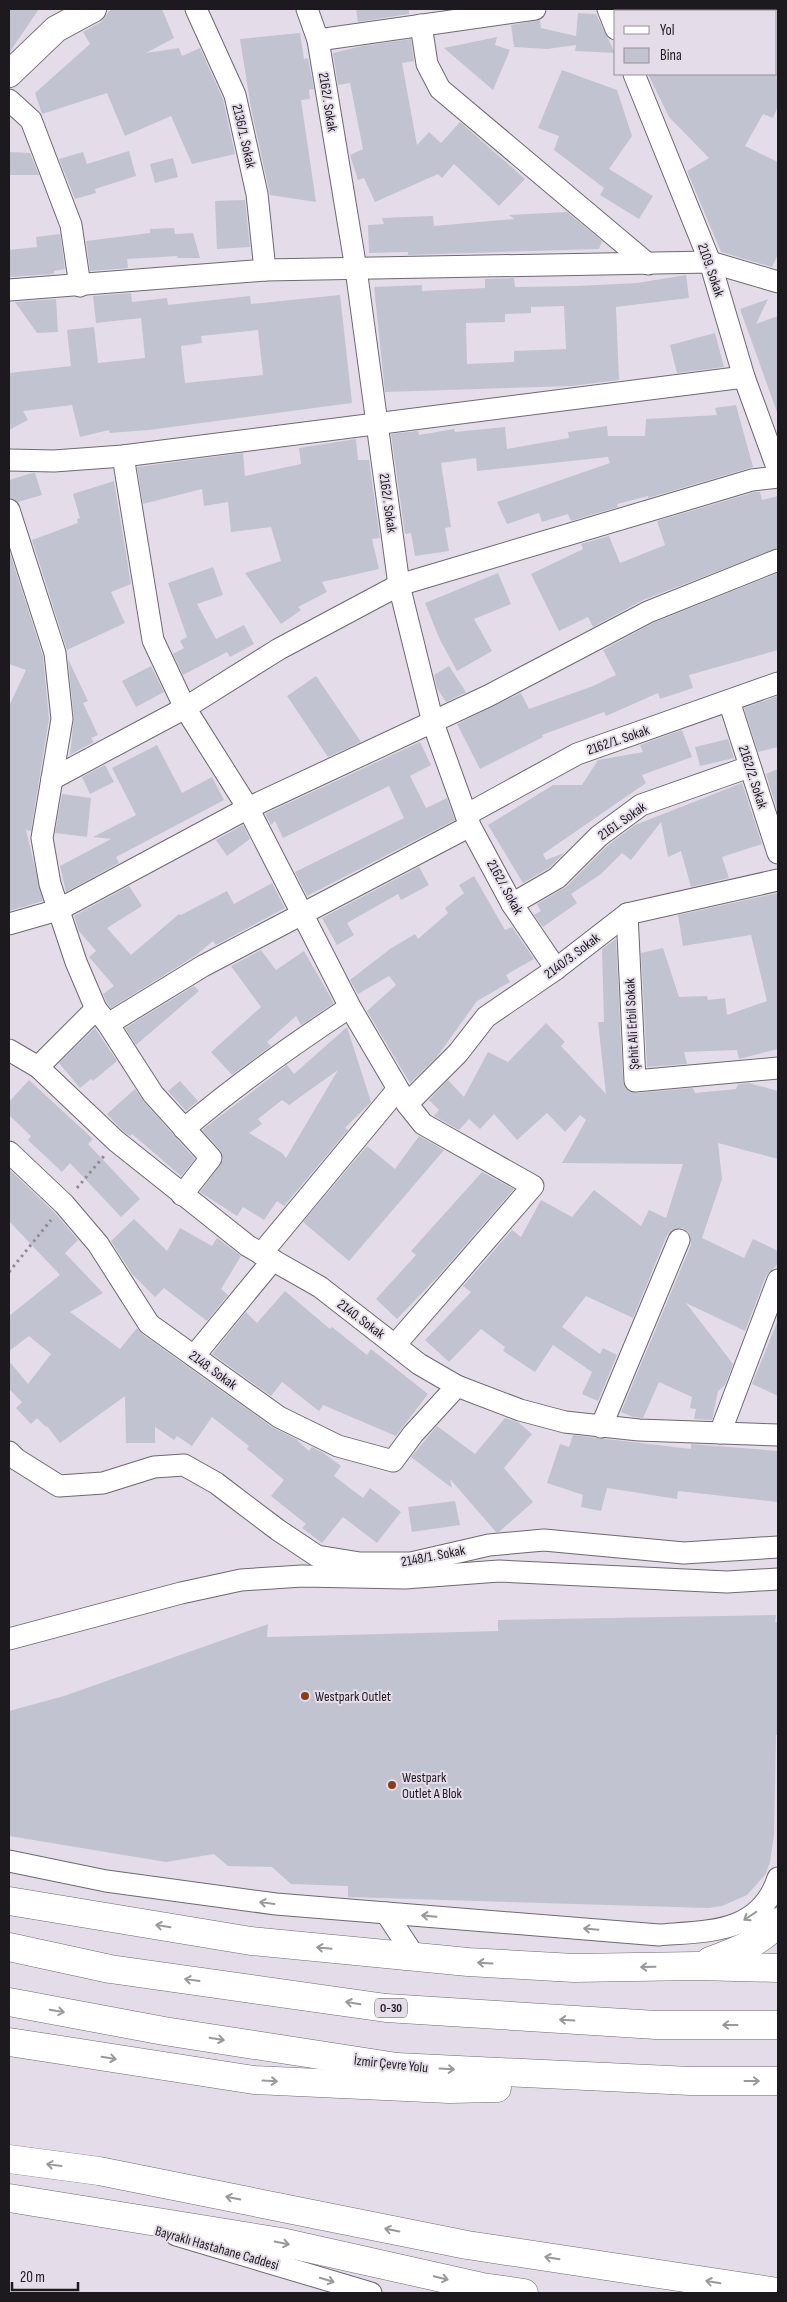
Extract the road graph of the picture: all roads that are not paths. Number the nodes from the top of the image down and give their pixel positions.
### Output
1 (93, 9) edge
2 (196, 9) edge
3 (307, 9) edge
4 (535, 9) edge
5 (608, 9) edge
6 (61, 19) edge
7 (614, 24) edge
8 (421, 25) junction
9 (318, 40) junction
10 (9, 74) edge
11 (634, 75) edge
12 (9, 100) edge
13 (710, 262) junction
14 (648, 264) junction
15 (356, 269) junction
16 (265, 270) junction
17 (778, 282) edge
18 (80, 286) junction
19 (9, 290) edge
20 (744, 378) junction
21 (377, 424) junction
22 (123, 456) junction
23 (9, 460) edge
24 (778, 470) edge
25 (778, 478) edge
26 (9, 510) edge
27 (15, 555) edge
28 (778, 560) edge
29 (399, 586) junction
30 (778, 683) edge
31 (729, 701) junction
32 (185, 708) junction
33 (433, 723) junction
34 (749, 767) junction
35 (52, 779) junction
36 (248, 808) junction
37 (468, 820) junction
38 (778, 854) edge
39 (778, 880) edge
40 (512, 904) junction
41 (58, 910) junction
42 (300, 914) junction
43 (627, 914) junction
44 (9, 924) edge
45 (556, 969) junction
46 (350, 1007) junction
47 (102, 1016) junction
48 (9, 1050) edge
49 (38, 1067) junction
50 (778, 1068) edge
51 (402, 1097) junction
52 (184, 1129) junction
53 (9, 1152) edge
54 (182, 1195) junction
55 (679, 1240) dead end
56 (267, 1257) junction
57 (778, 1280) edge
58 (395, 1345) junction
59 (194, 1356) junction
60 (457, 1386) junction
61 (600, 1427) junction
62 (720, 1434) junction
63 (778, 1435) edge
64 (9, 1452) edge
65 (778, 1547) edge
66 (778, 1579) edge
67 (9, 1639) edge
68 (9, 1861) edge
69 (778, 1878) edge
70 (9, 1901) edge
71 (386, 1913) junction
72 (778, 1922) edge
73 (9, 1948) edge
74 (414, 1957) junction
75 (696, 1966) junction
76 (778, 1968) edge
77 (9, 2002) edge
78 (778, 2025) edge
79 (9, 2042) edge
80 (690, 2080) junction
81 (778, 2081) edge
82 (9, 2159) edge
83 (9, 2198) edge
84 (62, 2205) junction
85 (778, 2292) edge
86 (371, 2293) edge
87 (524, 2293) edge

1 - 6 main road
2 - 16 street, 2136/1. Sokak
3 - 9 street, 2162/. Sokak
4 - 8 street
5 - 7 street
6 - 10 main road
8 - 9 street
8 - 14 street
9 - 15 street, 2162/. Sokak
11 - 13 street, 2109. Sokak
12 - 18 street
13 - 14 street
13 - 17 street
13 - 20 street, 2109. Sokak
14 - 15 street
15 - 16 street
15 - 21 street, 2162/. Sokak
16 - 18 street
18 - 19 street
20 - 21 street
20 - 24 street, 2109. Sokak
21 - 22 street
21 - 29 street, 2162/. Sokak
22 - 23 street
22 - 32 street
25 - 29 street
26 - 27 street
27 - 35 street
28 - 33 street
29 - 32 street
29 - 33 street, 2162/. Sokak
30 - 31 street, 2162/1. Sokak
31 - 34 street, 2162/2. Sokak
31 - 37 street, 2162/1. Sokak
32 - 35 street
32 - 36 street
33 - 36 street
33 - 37 street, 2162/. Sokak
34 - 38 street, 2162/2. Sokak
34 - 40 street, 2161. Sokak
35 - 41 street
36 - 41 street
36 - 42 street
37 - 40 street, 2162/. Sokak
37 - 42 street, 2162/1. Sokak
39 - 43 street, 2140/3. Sokak
40 - 45 street, 2162/. Sokak
41 - 44 street
41 - 47 street
42 - 46 street
42 - 47 street, 2162/1. Sokak
43 - 45 street, 2140/3. Sokak
43 - 50 street, Şehit Ali Erbil Sokak
45 - 51 street, 2140/3. Sokak
46 - 51 street
46 - 52 street
47 - 49 street, 2162/1. Sokak
47 - 52 street
48 - 49 street, 2140. Sokak
49 - 54 street, 2140. Sokak
51 - 56 street, 2140/3. Sokak
51 - 58 street
52 - 54 street
53 - 59 street, 2148. Sokak
54 - 56 street, 2140. Sokak
55 - 61 street
56 - 58 street, 2140. Sokak
56 - 59 street, 2140/3. Sokak
57 - 62 street
58 - 60 street, 2140. Sokak
59 - 60 street, 2148. Sokak
60 - 61 street, 2140. Sokak
61 - 62 street, 2140. Sokak
62 - 63 street, 2140. Sokak
64 - 65 street, 2148/1. Sokak
66 - 67 street
71 -> 68 street
69 -> 71 street
74 -> 70 highway
71 - 74 street
72 - 75 highway
78 -> 73 highway, O-30
75 -> 74 highway
75 - 76 highway
77 -> 80 highway, İzmir Çevre Yolu
79 -> 80 highway
80 -> 81 highway, İzmir Çevre Yolu
85 -> 82 highway
83 - 84 highway
84 -> 86 street, Bayraklı Hastahane Caddesi
84 -> 87 highway

